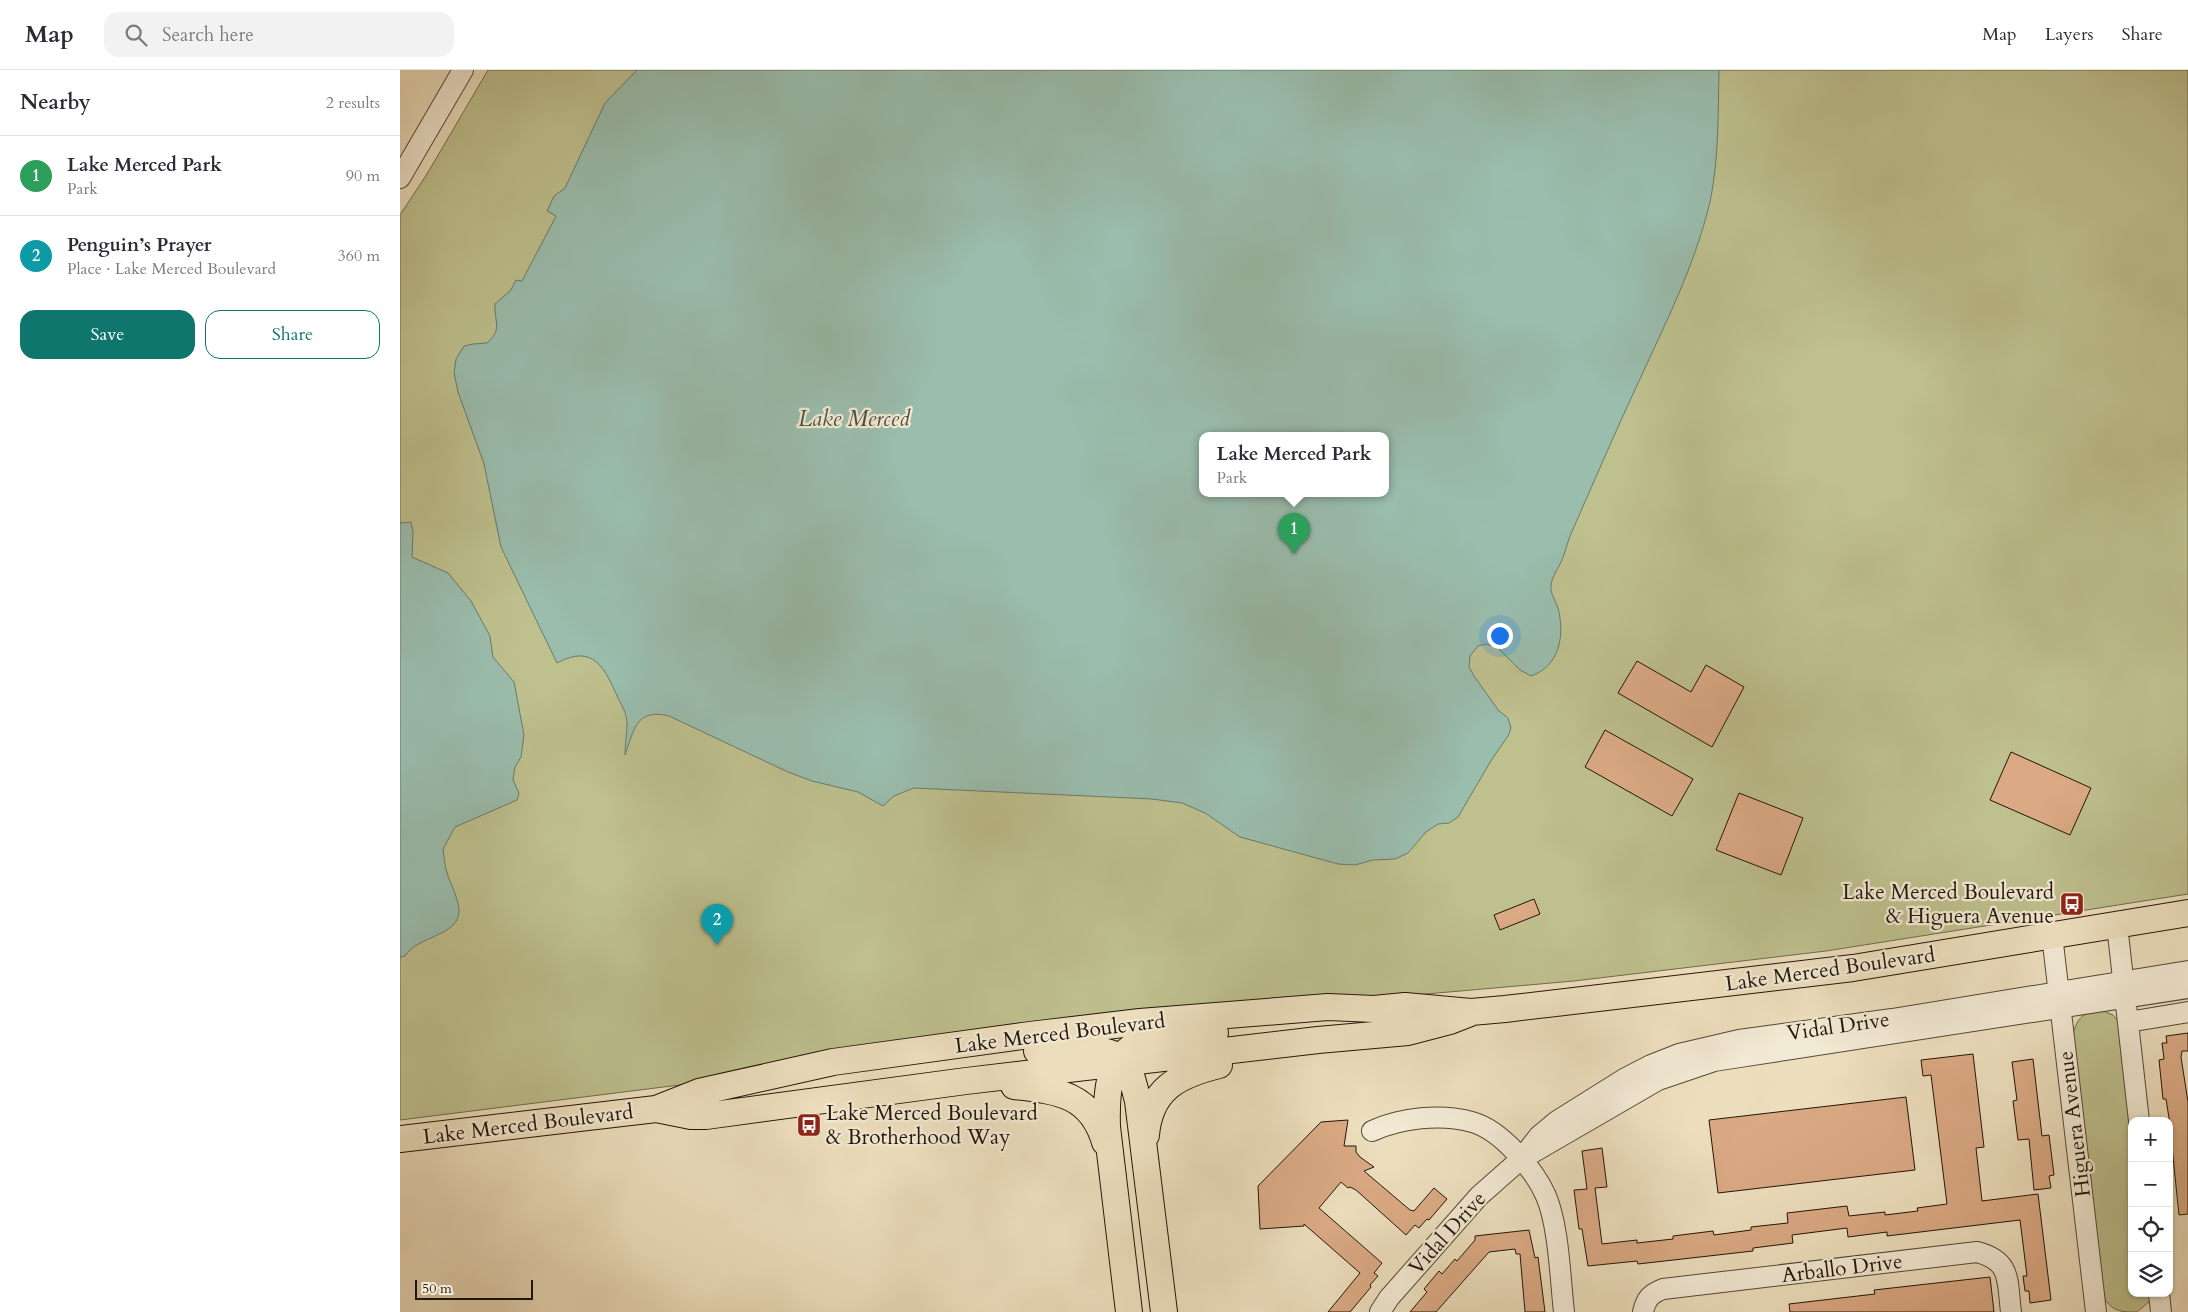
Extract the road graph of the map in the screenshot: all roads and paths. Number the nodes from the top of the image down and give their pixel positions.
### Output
1 (463, 70) edge
2 (400, 178) edge
3 (2188, 913) edge
4 (2117, 925) junction
5 (2052, 935) junction
6 (2188, 971) edge
7 (2188, 988) edge
8 (2124, 990) junction
9 (2059, 1001) junction
10 (1374, 1009) junction
11 (1471, 1012) junction
12 (2188, 1012) edge
13 (2128, 1022) junction
14 (1318, 1040) junction
15 (1120, 1062) junction
16 (966, 1082) junction
17 (699, 1092) junction
18 (656, 1110) junction
19 (2139, 1117) edge
20 (1372, 1131) dead end
21 (400, 1139) edge
22 (1521, 1159) junction
23 (1147, 1168) junction
24 (1112, 1173) junction
25 (2159, 1297) edge
26 (1129, 1312) edge
27 (1164, 1312) edge
28 (1380, 1312) edge
29 (1564, 1312) edge
30 (1643, 1312) edge
31 (2011, 1312) edge
32 (2096, 1312) edge
33 (2161, 1312) edge

1 - 2 street
3 - 4 main road, Lake Merced Boulevard
4 - 5 main road, Lake Merced Boulevard
4 - 8 street
5 - 9 street, Higuera Avenue
5 - 11 main road, Lake Merced Boulevard
6 - 8 street, Vidal Drive
7 - 8 street, Vidal Drive
8 - 9 street, Vidal Drive
8 - 13 street
9 - 22 street, Vidal Drive
9 - 32 street, Higuera Avenue
10 - 11 main road, Lake Merced Boulevard
10 - 15 main road
10 - 17 main road, Lake Merced Boulevard
11 - 14 main road, Lake Merced Boulevard
12 - 13 street
13 - 19 street
14 - 15 main road, Lake Merced Boulevard
14 - 23 main road
15 - 16 main road, Lake Merced Boulevard
15 - 17 main road
15 - 23 main road
15 - 24 main road
16 - 18 main road, Lake Merced Boulevard
16 - 24 main road
17 - 18 main road, Lake Merced Boulevard
18 - 21 main road, Lake Merced Boulevard
20 - 22 street
22 - 28 street, Vidal Drive
22 - 29 street
23 - 27 main road
24 - 26 main road
25 - 33 street
30 - 31 street, Arballo Drive

